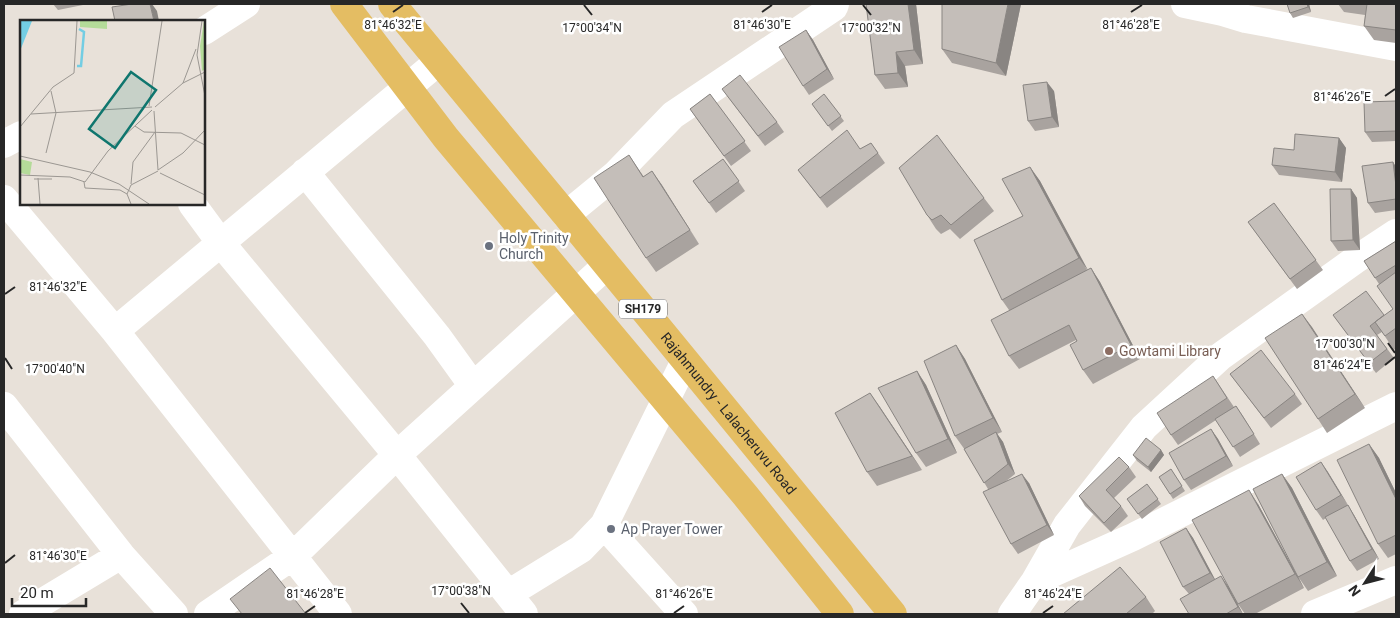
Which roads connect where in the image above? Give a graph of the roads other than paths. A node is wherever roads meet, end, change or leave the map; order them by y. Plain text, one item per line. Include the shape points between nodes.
1 (246, 4) edge
2 (344, 4) edge
3 (392, 4) edge
4 (835, 4) edge
5 (1186, 4) edge
6 (1224, 8) edge
7 (205, 31) edge
8 (1396, 47) edge
9 (438, 61) junction
10 (407, 87) junction
11 (20, 136) edge
12 (4, 144) edge
13 (305, 172) junction
14 (4, 199) edge
15 (193, 205) edge
16 (566, 215) junction
17 (1396, 233) edge
18 (220, 242) junction
19 (607, 265) junction
20 (576, 293) junction
21 (114, 331) junction
22 (685, 361) junction
23 (473, 386) junction
24 (666, 401) junction
25 (4, 406) edge
26 (1396, 406) edge
27 (397, 454) junction
28 (604, 526) junction
29 (121, 556) junction
30 (293, 556) junction
31 (1396, 580) edge
32 (1034, 581) junction
33 (516, 604) edge
34 (23, 614) edge
35 (174, 614) edge
36 (208, 614) edge
37 (338, 614) edge
38 (684, 614) edge
39 (840, 614) edge
40 (893, 614) edge
41 (1012, 614) edge
42 (1315, 614) edge

1 - 7 street
2 - 10 main road, SH179
3 - 9 main road, Rajahmundry - Lalacheruvu Road / SH179
4 - 16 street via 673,115 616,174
5 - 6 street
6 - 8 street via 1246,19
9 - 10 street
9 - 16 main road, Rajahmundry - Lalacheruvu Road / SH179
10 - 13 street
10 - 20 main road, SH179
11 - 12 street
13 - 18 street
13 - 23 street via 438,336
14 - 21 street
15 - 18 street
16 - 19 main road, Rajahmundry - Lalacheruvu Road / SH179
17 - 32 street via 1221,356 1144,426 1067,525
18 - 21 street
18 - 27 street
19 - 20 street
19 - 22 main road, Rajahmundry - Lalacheruvu Road / SH179
20 - 23 street
20 - 24 main road, SH179
21 - 30 street
22 - 24 street
22 - 40 main road, Rajahmundry - Lalacheruvu Road / SH179
23 - 27 street
24 - 28 street
24 - 39 main road, SH179
25 - 29 street
26 - 32 street via 1142,533
27 - 30 street
27 - 33 street
28 - 33 street
28 - 38 street
29 - 34 street
29 - 35 street
30 - 36 street
30 - 37 street
31 - 42 street
32 - 41 street

